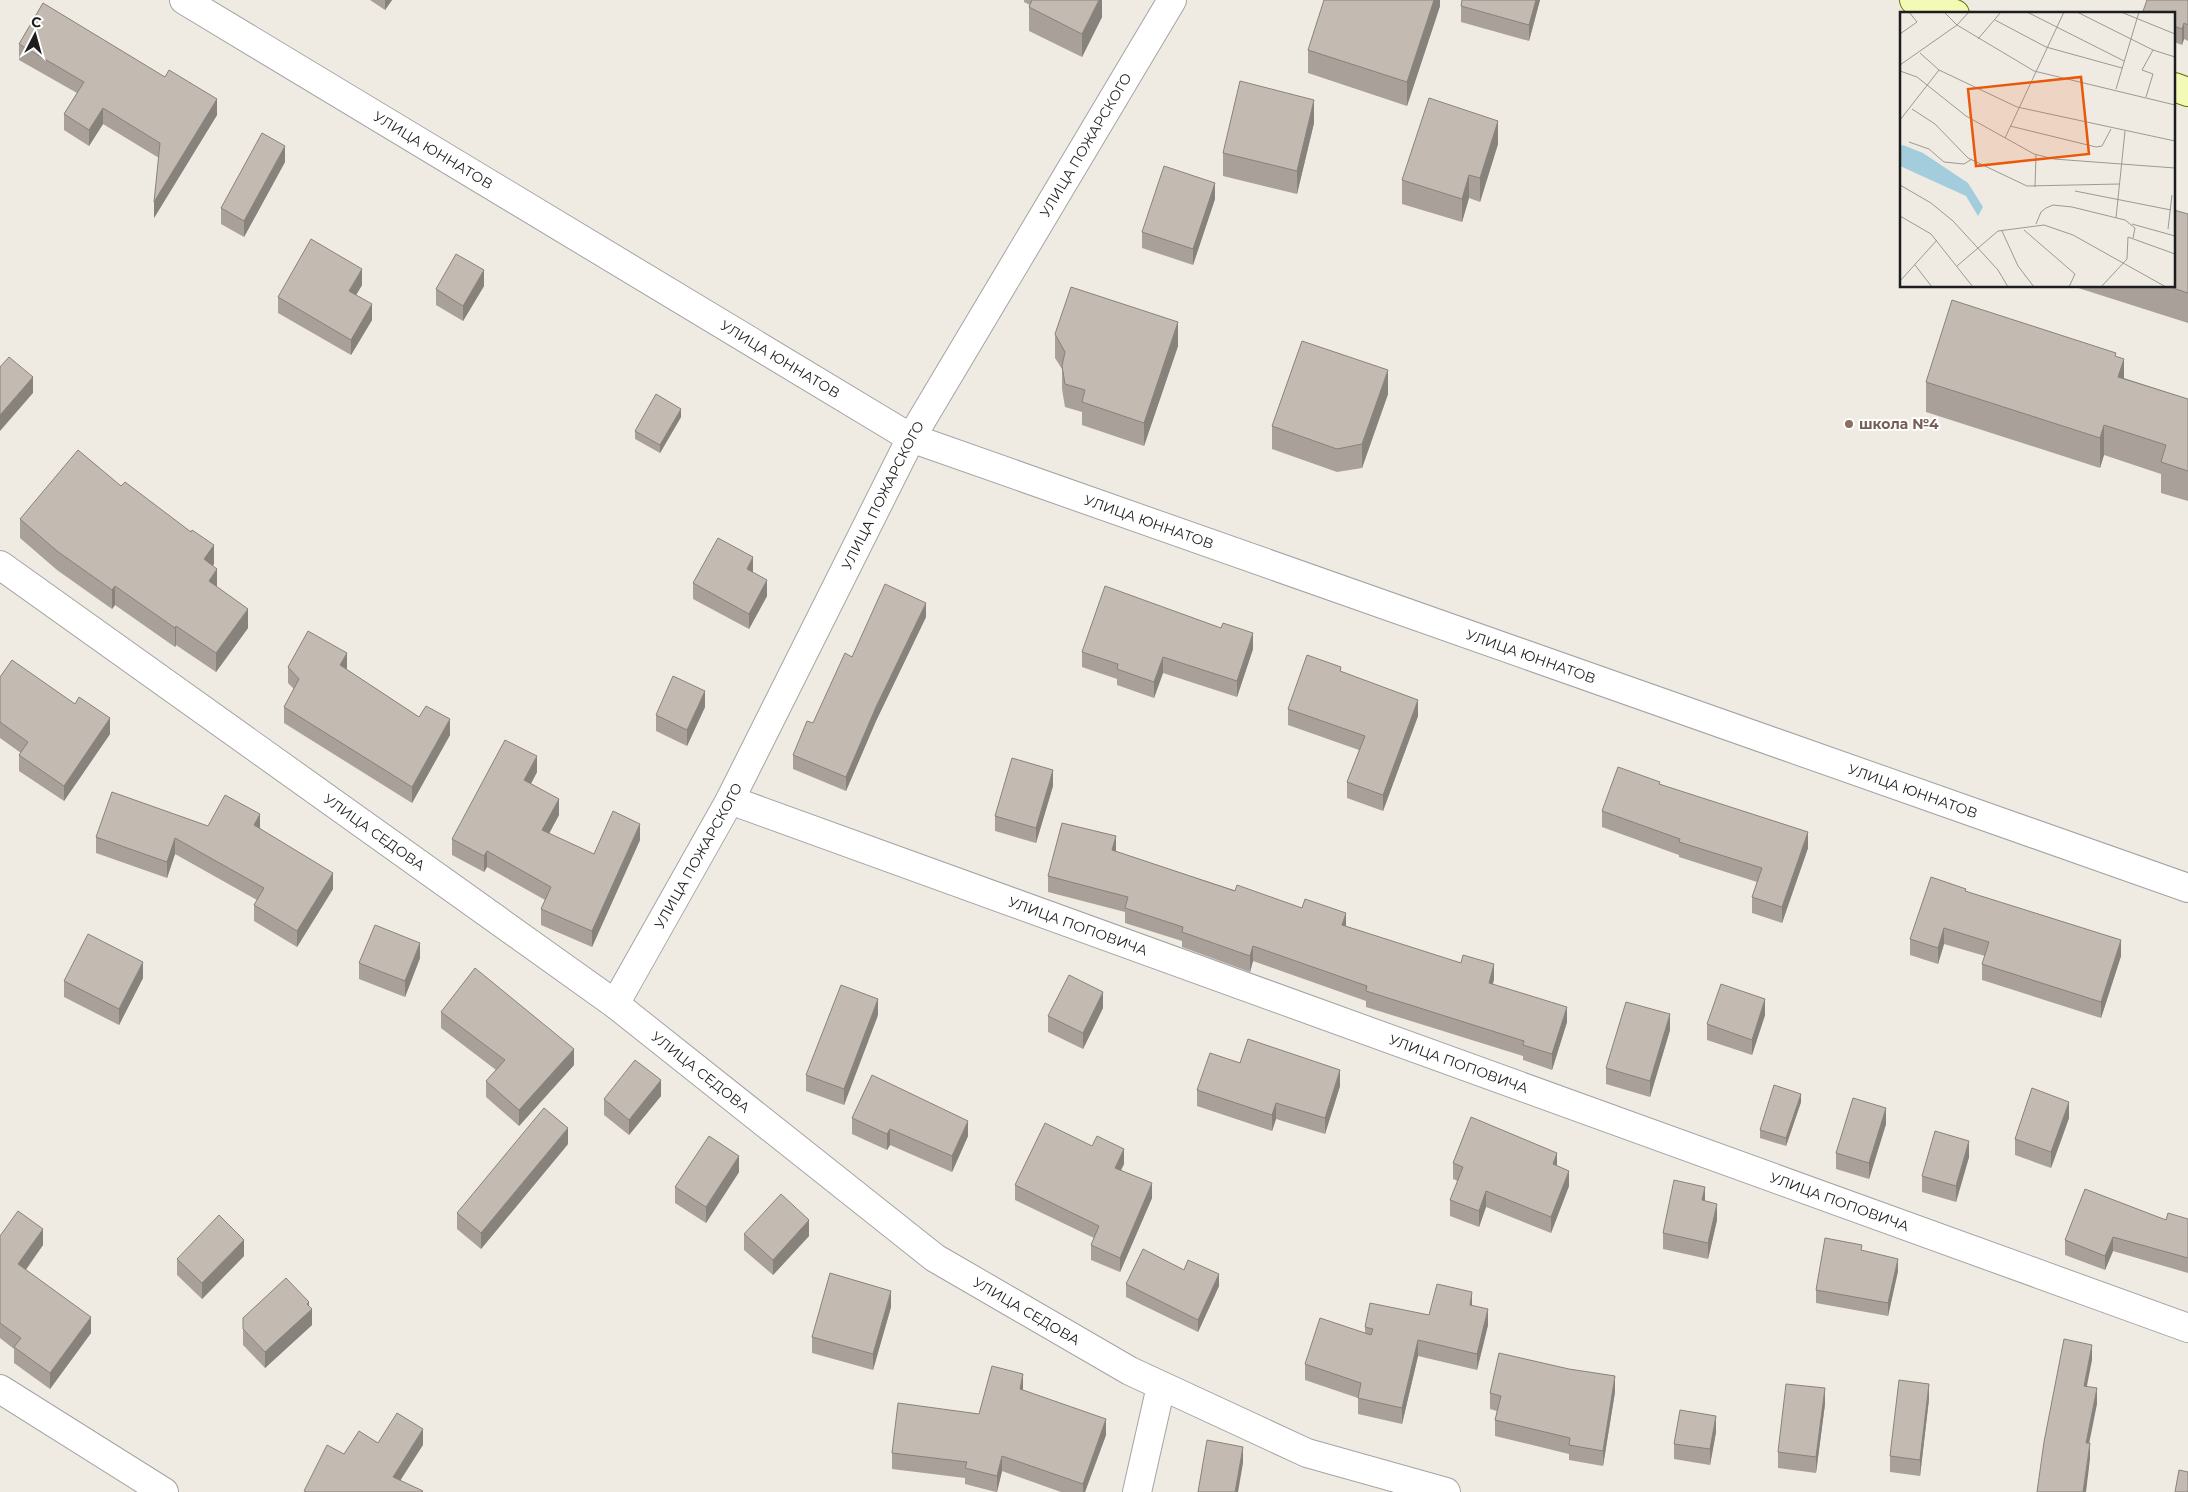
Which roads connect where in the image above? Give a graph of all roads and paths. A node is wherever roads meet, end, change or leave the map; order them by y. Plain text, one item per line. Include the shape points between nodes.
1 (184, 0) edge
2 (1172, 0) edge
3 (1914, 0) edge
4 (1949, 12) edge
5 (2176, 88) edge
6 (2188, 92) edge
7 (911, 438) junction
8 (0, 566) edge
9 (730, 800) junction
10 (2188, 888) edge
11 (615, 1004) junction
12 (2188, 1328) edge
13 (1161, 1386) junction
14 (0, 1389) edge
15 (164, 1492) edge
16 (1137, 1492) edge
17 (1446, 1492) edge

1 - 7 street, УЛИЦА ЮННАТОВ
2 - 7 street, УЛИЦА ПОЖАРСКОГО
3 - 4 main road
5 - 6 main road
7 - 9 street, УЛИЦА ПОЖАРСКОГО
7 - 10 street, УЛИЦА ЮННАТОВ
8 - 11 street, УЛИЦА СЕДОВА
9 - 11 street, УЛИЦА ПОЖАРСКОГО
9 - 12 street, УЛИЦА ПОПОВИЧА
11 - 13 street, УЛИЦА СЕДОВА via 936,1258
13 - 16 street
13 - 17 street, УЛИЦА СЕДОВА via 1307,1453
14 - 15 street

